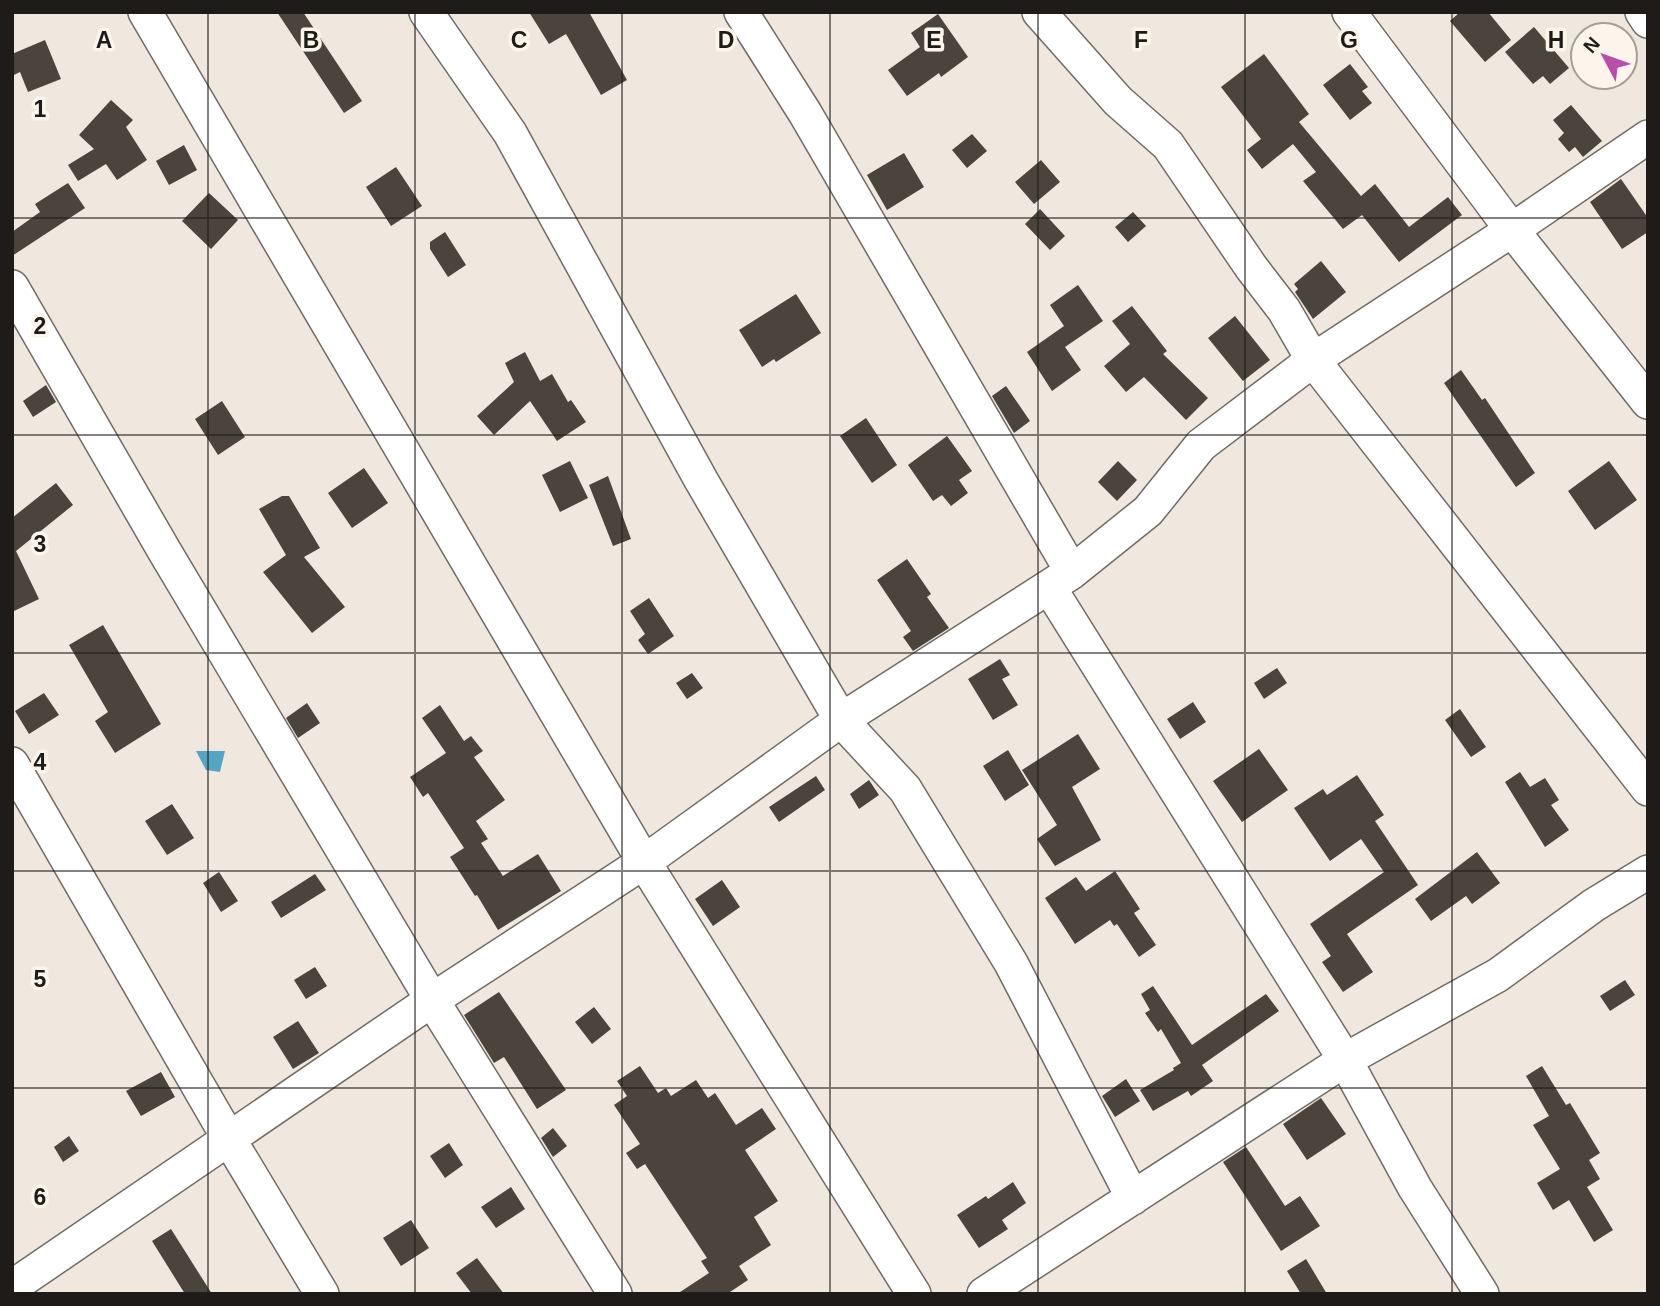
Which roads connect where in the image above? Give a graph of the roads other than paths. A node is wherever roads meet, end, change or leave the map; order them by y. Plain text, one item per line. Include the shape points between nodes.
1 (145, 12) edge
2 (425, 12) edge
3 (741, 12) edge
4 (1039, 12) edge
5 (1349, 12) edge
6 (1642, 12) edge
7 (1648, 21) edge
8 (1648, 137) edge
9 (1512, 230) junction
10 (12, 287) edge
11 (1312, 360) junction
12 (1648, 402) edge
13 (1061, 579) junction
14 (841, 720) junction
15 (12, 764) edge
16 (1648, 789) edge
17 (644, 862) junction
18 (1648, 872) edge
19 (432, 1000) junction
20 (1345, 1060) junction
21 (229, 1139) junction
22 (1133, 1198) junction
23 (18, 1282) edge
24 (322, 1294) edge
25 (615, 1294) edge
26 (914, 1294) edge
27 (984, 1294) edge
28 (1482, 1294) edge

1 - 17 street
2 - 14 street via 510,133 701,480
3 - 13 street via 805,113
4 - 11 street via 1118,101 1168,145 1284,310
5 - 9 street
6 - 7 street
8 - 9 street
9 - 11 street
9 - 12 street
10 - 19 street
11 - 13 street via 1201,445 1148,511
11 - 16 street
13 - 14 street
13 - 20 street
14 - 17 street
14 - 22 street via 905,789 1011,963
15 - 21 street
17 - 19 street
17 - 26 street
18 - 20 street via 1498,975
19 - 21 street
19 - 25 street
20 - 22 street
20 - 28 street via 1415,1188
21 - 23 street
21 - 24 street
22 - 27 street

